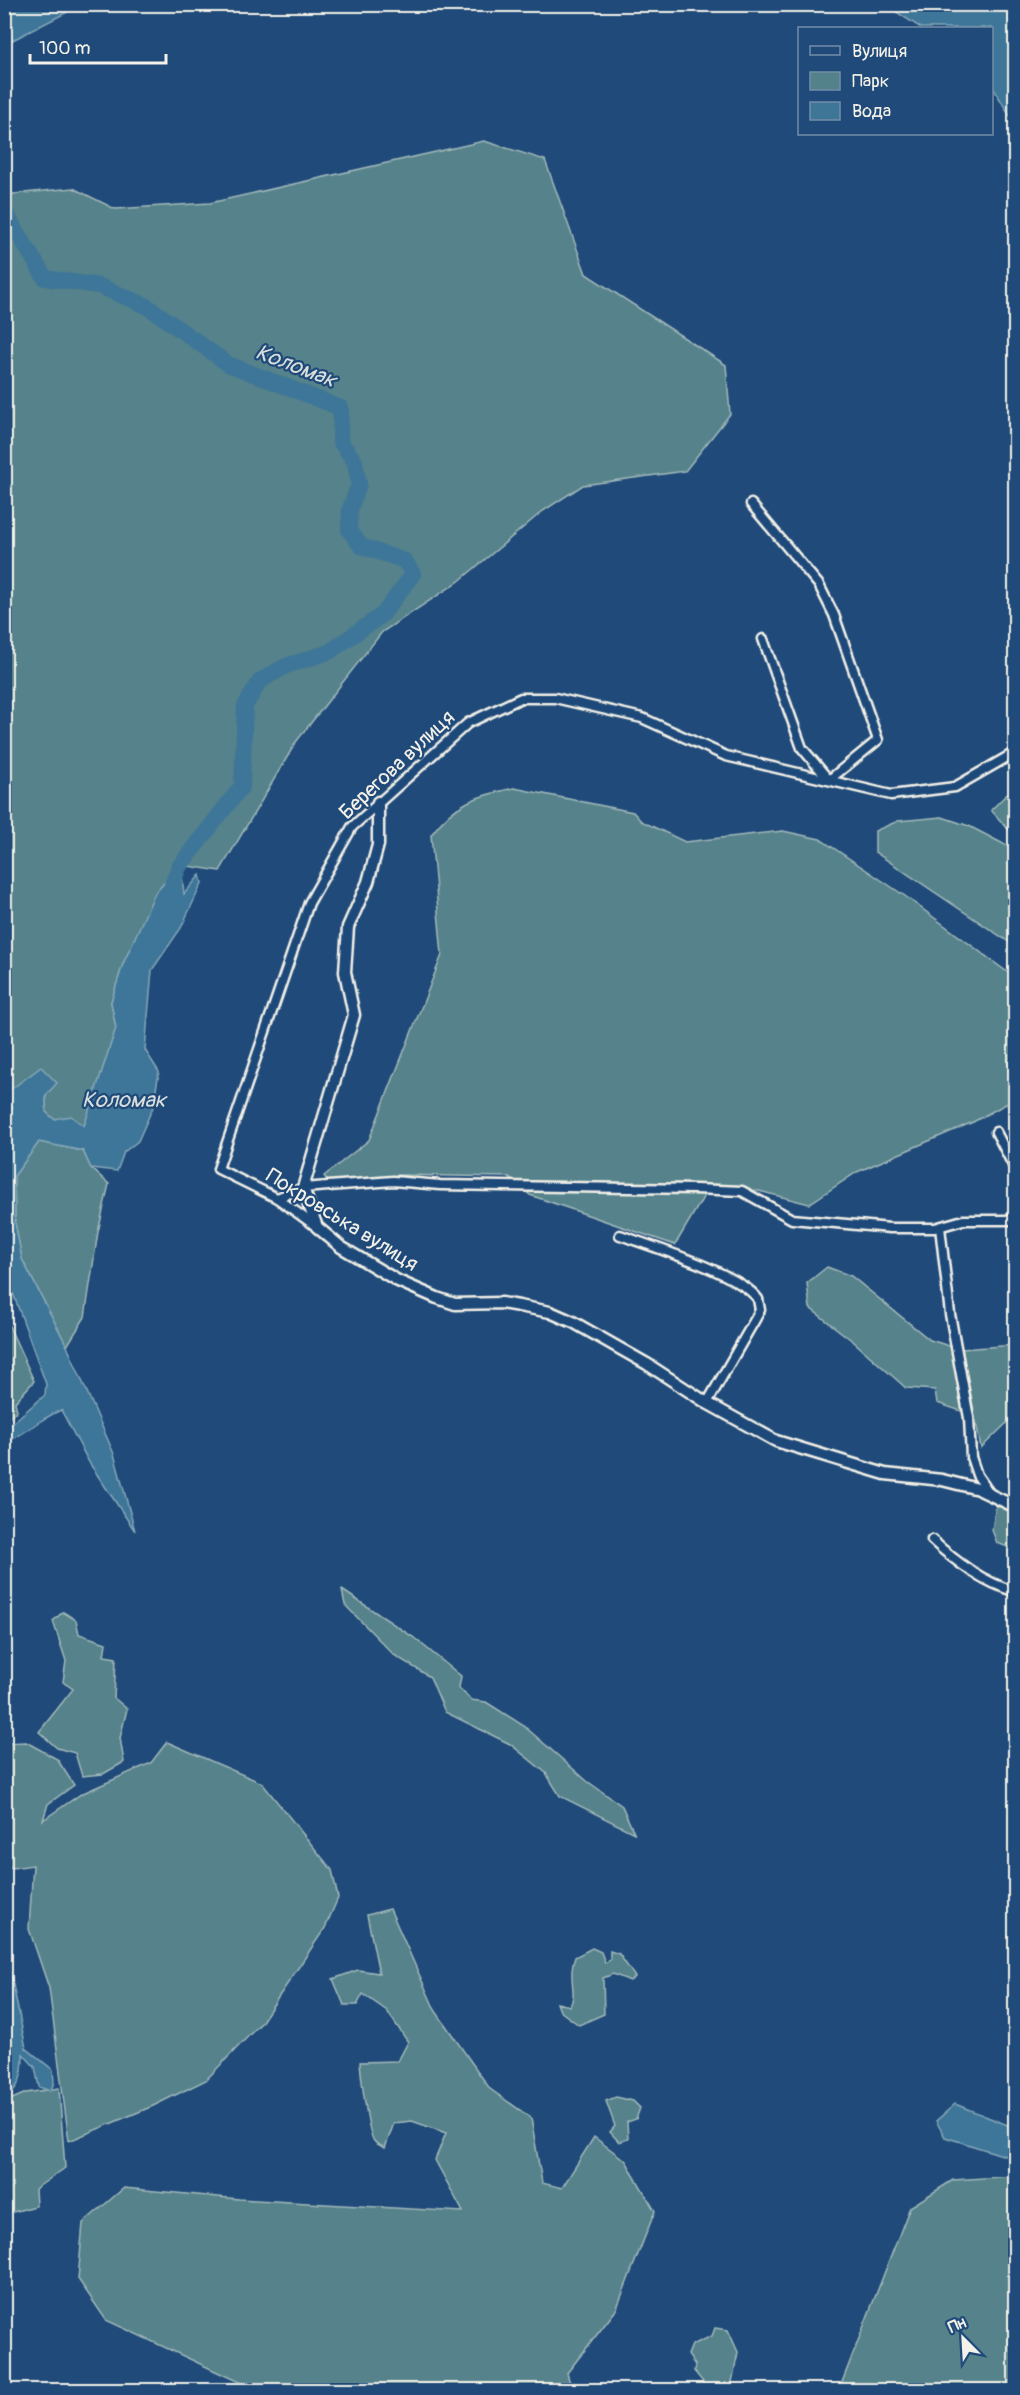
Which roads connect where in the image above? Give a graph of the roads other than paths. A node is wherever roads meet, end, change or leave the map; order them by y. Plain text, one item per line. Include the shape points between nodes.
1 (751, 504) dead end
2 (763, 639) dead end
3 (1016, 752) edge
4 (829, 780) junction
5 (378, 802) junction
6 (996, 1132) dead end
7 (218, 1169) joint
8 (1016, 1171) edge
9 (303, 1188) junction
10 (278, 1198) junction
11 (1016, 1220) edge
12 (317, 1227) junction
13 (940, 1227) junction
14 (620, 1235) dead end
15 (707, 1403) junction
16 (990, 1494) junction
17 (1016, 1507) edge
18 (932, 1540) dead end
19 (1016, 1592) edge

1 - 4 street via 819,585 834,615 878,740
2 - 4 street via 802,748
3 - 4 street, Берегова вулиця via 955,787 891,795
4 - 5 street, Берегова вулиця via 726,756 642,718 555,698 521,698 468,723
5 - 7 street, Берегова вулиця via 352,827 309,903
5 - 9 street via 378,846 368,882 348,927 345,972 354,1015
6 - 8 street
7 - 10 street, Покровська вулиця
9 - 10 street
9 - 12 street
9 - 13 street via 393,1181 730,1190 742,1191 792,1219 890,1228
10 - 12 street, Покровська вулиця
11 - 13 street via 963,1220
12 - 15 street, Покровська вулиця via 350,1253 437,1298 454,1304 519,1306 565,1318
13 - 16 street via 950,1314 969,1418 971,1457
14 - 15 street via 710,1269 759,1299 760,1310
15 - 16 street, Покровська вулиця via 776,1441 885,1474 942,1480
16 - 17 street, Покровська вулиця
18 - 19 street via 977,1576

